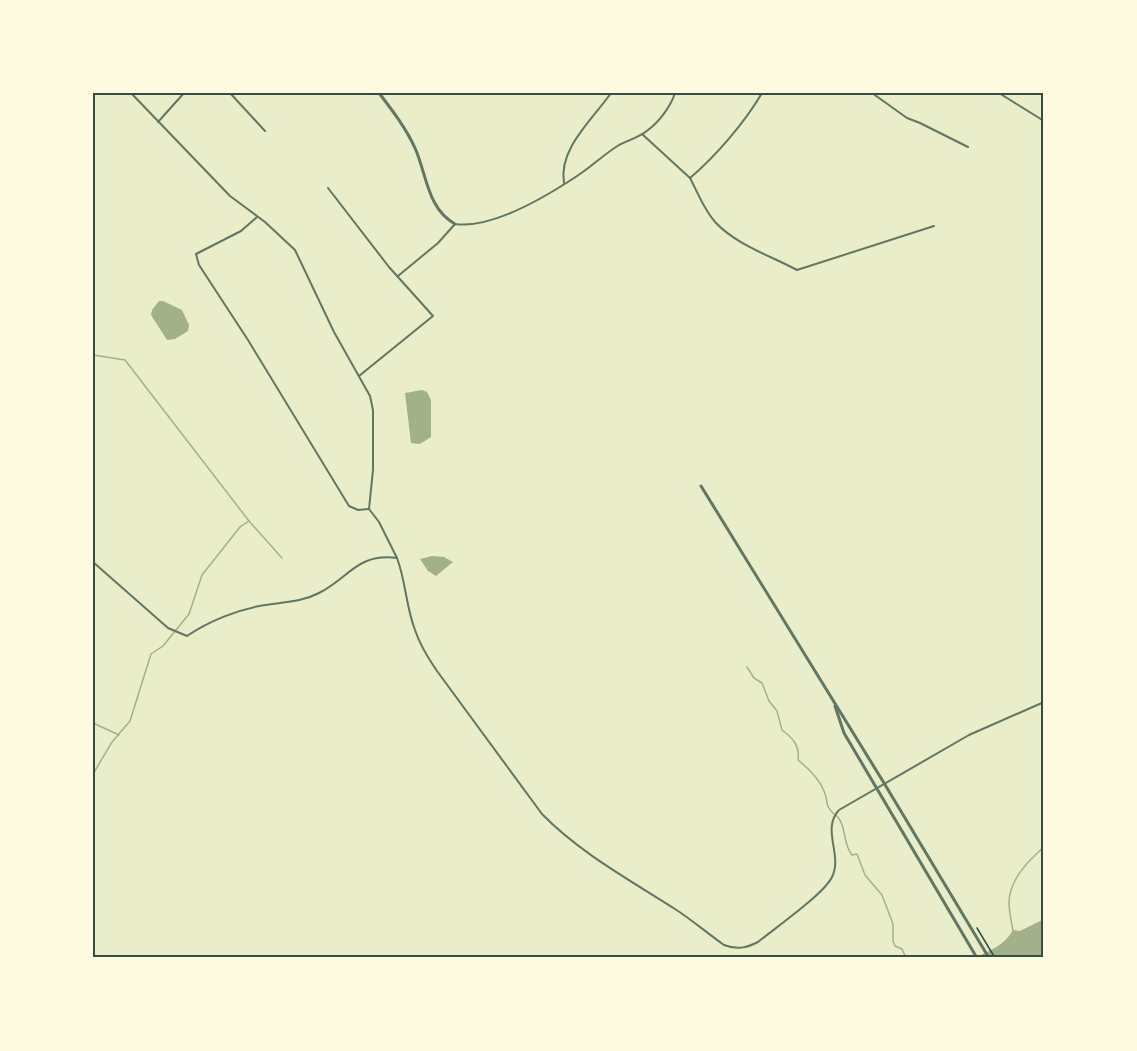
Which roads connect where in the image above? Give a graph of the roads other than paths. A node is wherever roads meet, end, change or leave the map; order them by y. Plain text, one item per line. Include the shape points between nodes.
1 (131, 93) edge
2 (184, 93) edge
3 (230, 93) edge
4 (379, 93) edge
5 (611, 93) edge
6 (675, 93) edge
7 (762, 93) edge
8 (872, 93) edge
9 (999, 93) edge
10 (1044, 121) edge
11 (158, 122) junction
12 (265, 131) dead end
13 (642, 134) junction
14 (968, 147) dead end
15 (690, 178) junction
16 (565, 184) junction
17 (328, 189) dead end
18 (258, 217) junction
19 (455, 224) junction
20 (934, 226) dead end
21 (398, 276) junction
22 (359, 376) junction
23 (701, 486) dead end
24 (369, 509) junction
25 (397, 558) junction
26 (93, 562) edge
27 (834, 701) junction
28 (1044, 702) edge
29 (884, 783) junction
30 (875, 788) junction
31 (977, 958) edge
32 (989, 958) edge

1 - 11 street
2 - 11 street
3 - 12 street
4 - 19 street via 412,141 439,212
5 - 16 street via 575,140 564,165
6 - 13 street via 650,129
7 - 15 street
8 - 14 street via 907,118
9 - 10 street
11 - 18 street via 230,196
13 - 15 street
13 - 16 street
15 - 20 street via 712,217 725,231 797,270
16 - 19 street via 487,221
17 - 21 street
18 - 22 street via 295,250
18 - 24 street via 241,231 196,254 199,265 349,506
19 - 21 street
21 - 22 street via 433,316
22 - 24 street via 373,410
23 - 27 street
24 - 25 street
25 - 26 street via 359,563 330,587 304,599 252,608 188,636 168,628
25 - 30 street via 422,648 542,814 632,883 724,945 740,948 758,942 827,885 835,869 831,820 839,810
27 - 29 street
27 - 30 street via 844,733
28 - 29 street via 969,735
29 - 30 street
29 - 32 street
30 - 31 street

